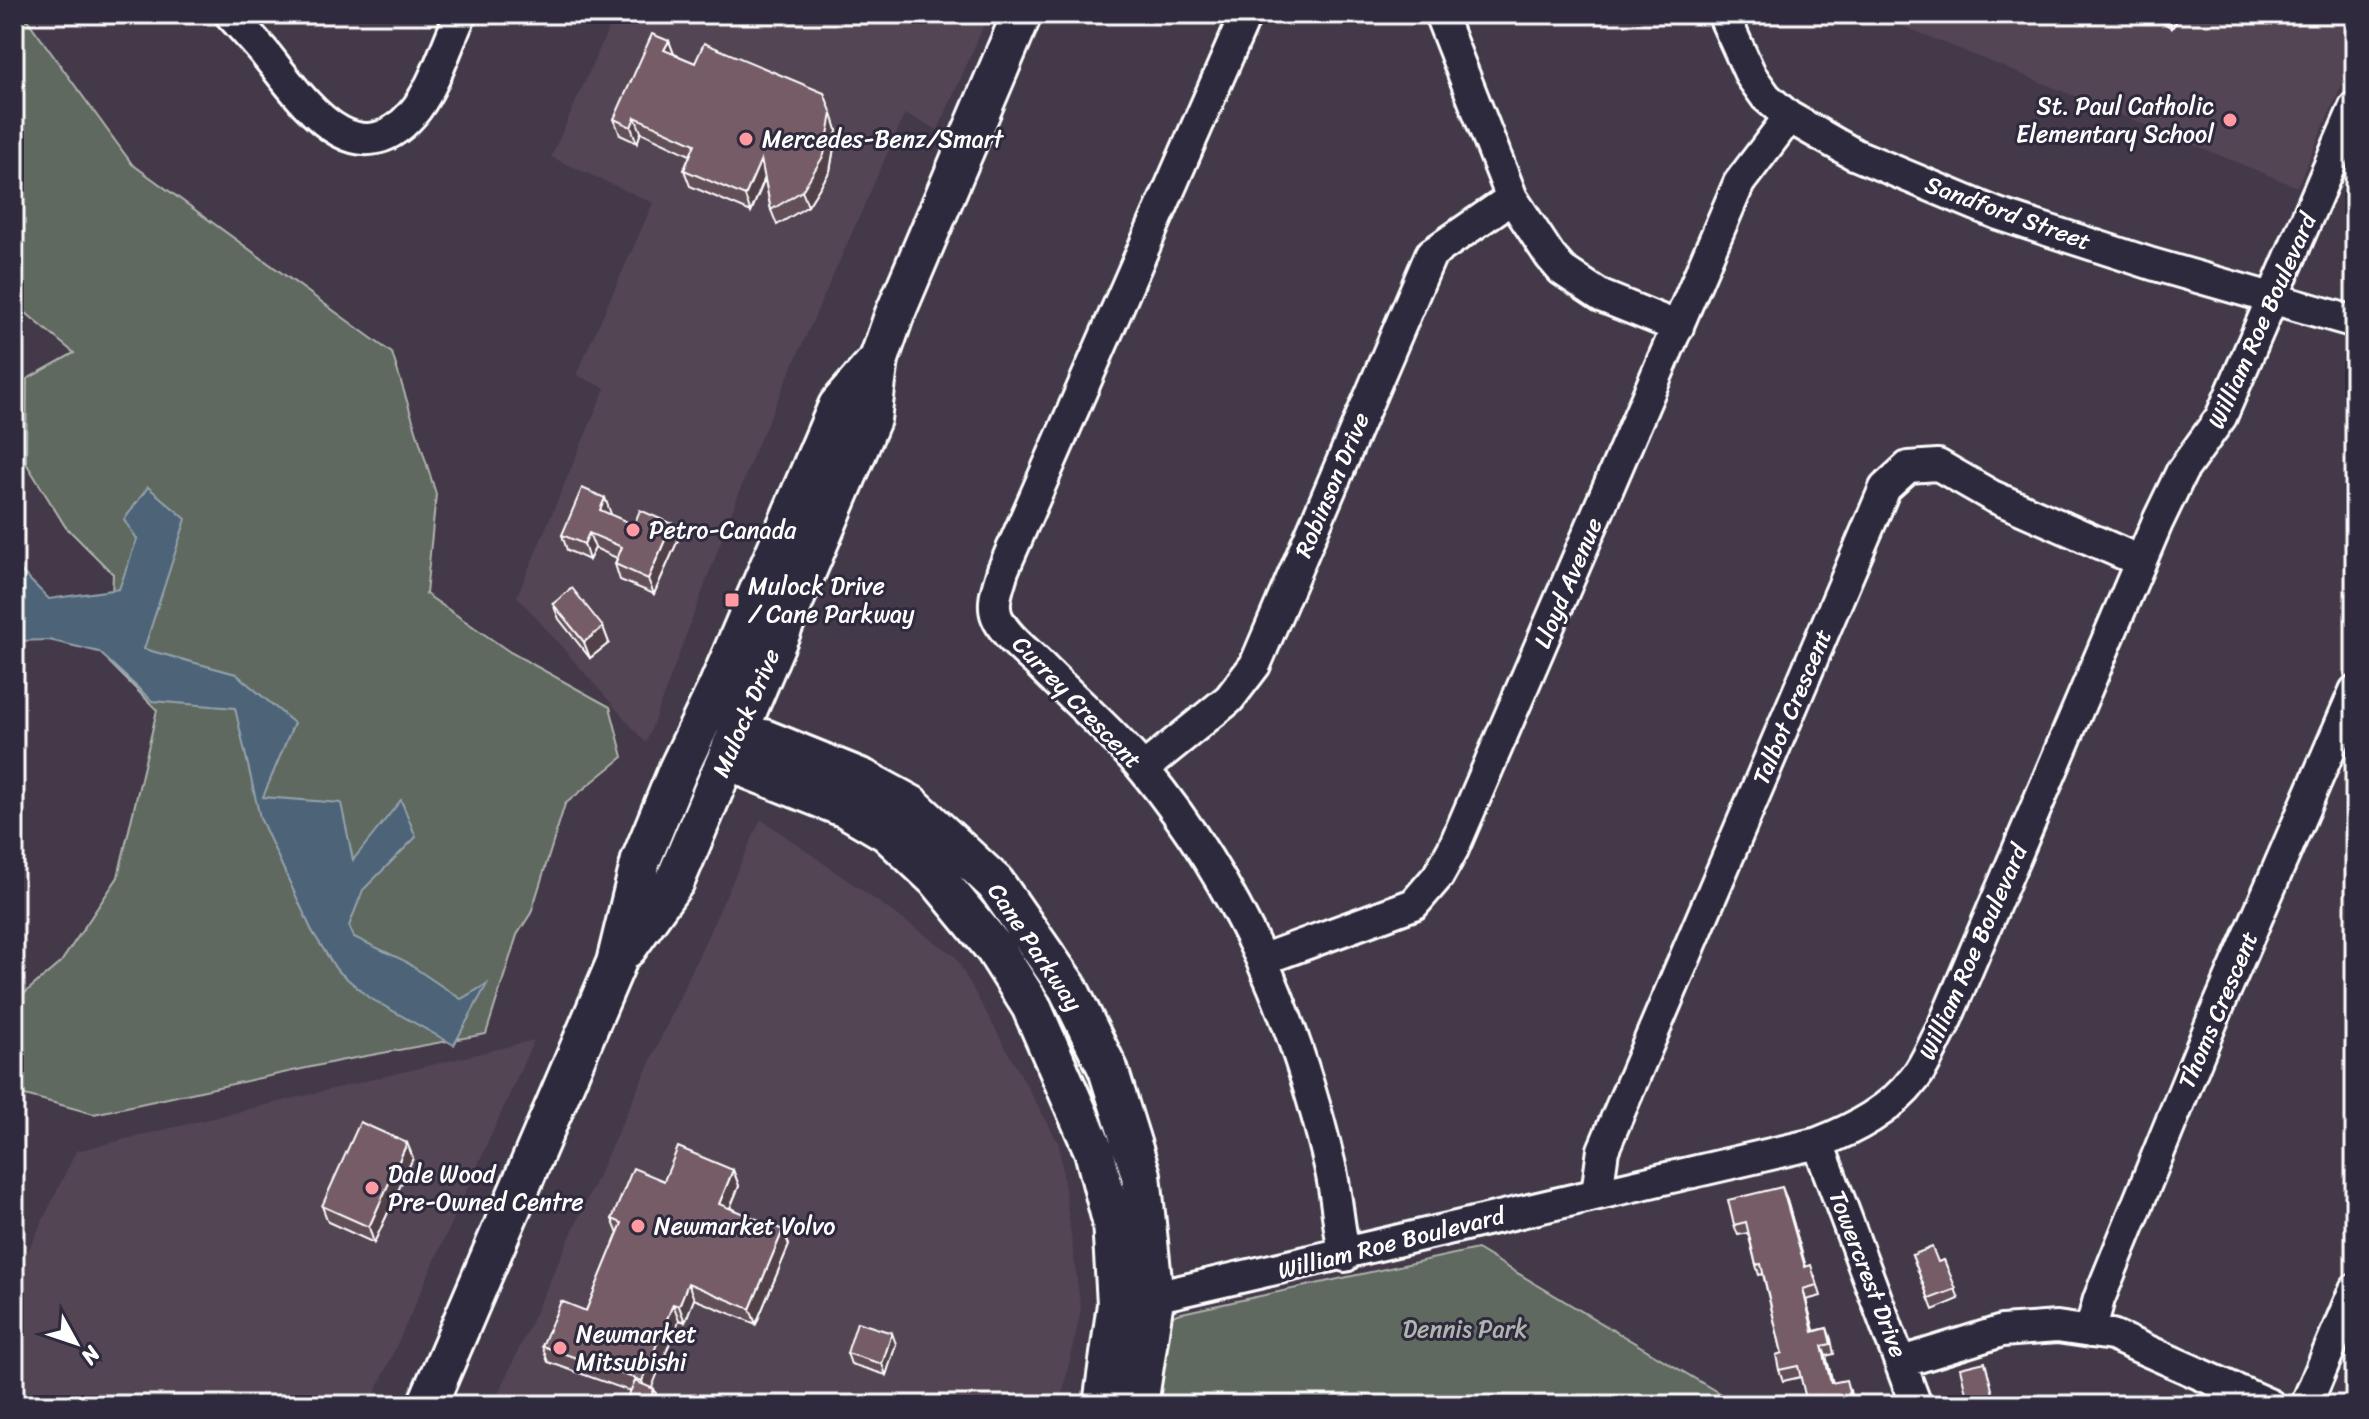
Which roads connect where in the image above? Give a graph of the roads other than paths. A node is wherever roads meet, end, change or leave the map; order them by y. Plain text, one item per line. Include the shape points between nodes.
1 (230, 14) edge
2 (461, 14) edge
3 (1022, 14) edge
4 (1246, 14) edge
5 (1440, 14) edge
6 (1723, 14) edge
7 (2355, 107) edge
8 (1789, 117) junction
9 (1512, 198) junction
10 (2273, 297) junction
11 (2355, 322) edge
12 (1678, 327) junction
13 (879, 359) junction
14 (2140, 561) junction
15 (2355, 691) edge
16 (697, 731) junction
17 (732, 746) junction
18 (1143, 769) junction
19 (1264, 959) junction
20 (616, 963) junction
21 (1108, 1069) junction
22 (1066, 1089) junction
23 (1818, 1143) junction
24 (1597, 1193) junction
25 (1345, 1256) junction
26 (2355, 1289) edge
27 (1154, 1299) junction
28 (1117, 1304) junction
29 (2090, 1332) junction
30 (1902, 1362) junction
31 (427, 1405) edge
32 (1103, 1405) edge
33 (1138, 1405) edge
34 (1916, 1405) edge
35 (2270, 1405) edge
36 (2306, 1405) edge

1 - 2 street via 325,125 348,136 371,137 390,133 419,106
3 - 13 main road, Mulock Drive
4 - 18 street, Currey Crescent via 1003,570 994,603 997,618 1018,644
5 - 9 street
6 - 8 street, Sandford Street via 1751,76
7 - 10 street, William Roe Boulevard
8 - 10 street, Sandford Street via 1854,154 1998,214
8 - 12 street, Lloyd Avenue via 1739,183
9 - 12 street via 1562,270 1601,296
9 - 18 street, Robinson Drive via 1431,254 1255,665 1229,699
10 - 11 street, Sandford Street
10 - 14 street, William Roe Boulevard via 2221,417 2182,471
12 - 19 street, Lloyd Avenue via 1438,876 1414,904
13 - 16 main road, Mulock Drive via 838,406
13 - 17 main road, Mulock Drive via 871,419
14 - 23 street, William Roe Boulevard via 1942,1029 1917,1076 1887,1106
14 - 24 street, Talbot Crescent via 1992,496 1938,465 1908,467 1885,488 1603,1150
15 - 29 street, Thoms Crescent via 2213,1019
16 - 17 street, Cane Parkway
16 - 20 main road, Mulock Drive via 641,860
17 - 20 main road, Mulock Drive via 675,881
17 - 21 main road, Cane Parkway via 764,739 863,779 911,805 995,883 1068,988
17 - 22 main road, Cane Parkway via 750,770 846,808 887,832 940,882 1024,994
18 - 19 street, Currey Crescent via 1215,868
19 - 25 street, Currey Crescent via 1318,1120
20 - 31 main road, Mulock Drive
21 - 22 street
21 - 27 main road, Cane Parkway via 1141,1175
22 - 28 main road, Cane Parkway via 1094,1151 1112,1221
23 - 24 street, William Roe Boulevard
23 - 30 street, Towercrest Drive via 1879,1314
24 - 25 street, William Roe Boulevard
25 - 27 street, William Roe Boulevard
26 - 36 street
27 - 28 street, William Roe Boulevard
27 - 33 main road, Cane Parkway
28 - 32 main road, Cane Parkway
29 - 30 street via 2025,1327
29 - 35 street via 2112,1335
30 - 34 street, Towercrest Drive

